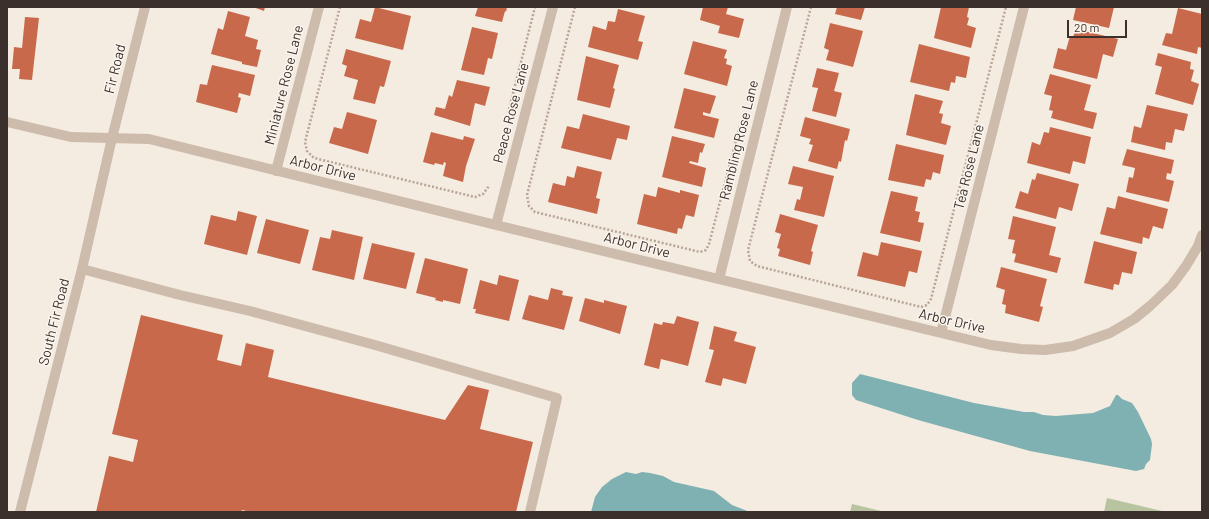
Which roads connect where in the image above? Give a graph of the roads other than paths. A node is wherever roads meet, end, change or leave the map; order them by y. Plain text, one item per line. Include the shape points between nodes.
1 (145, 7) edge
2 (319, 7) edge
3 (553, 7) edge
4 (787, 7) edge
5 (1024, 7) edge
6 (7, 122) edge
7 (112, 138) junction
8 (276, 171) junction
9 (496, 225) junction
10 (1202, 236) edge
11 (82, 269) junction
12 (719, 279) junction
13 (941, 333) junction
14 (20, 512) edge
15 (530, 512) edge

1 - 7 street, Fir Road
2 - 8 street, Miniature Rose Lane
3 - 9 street, Peace Rose Lane
4 - 12 street, Rambling Rose Lane
5 - 13 street, Tea Rose Lane
6 - 7 street, Arbor Drive via 71,137
7 - 8 street, Arbor Drive via 149,139
7 - 11 street, South Fir Road
8 - 9 street, Arbor Drive
9 - 12 street, Arbor Drive
10 - 13 street, Arbor Drive via 1186,266 1172,285 1134,319 1110,333 1073,346 1045,350 991,345
11 - 14 street, South Fir Road
11 - 15 street via 376,345 557,398
12 - 13 street, Arbor Drive

